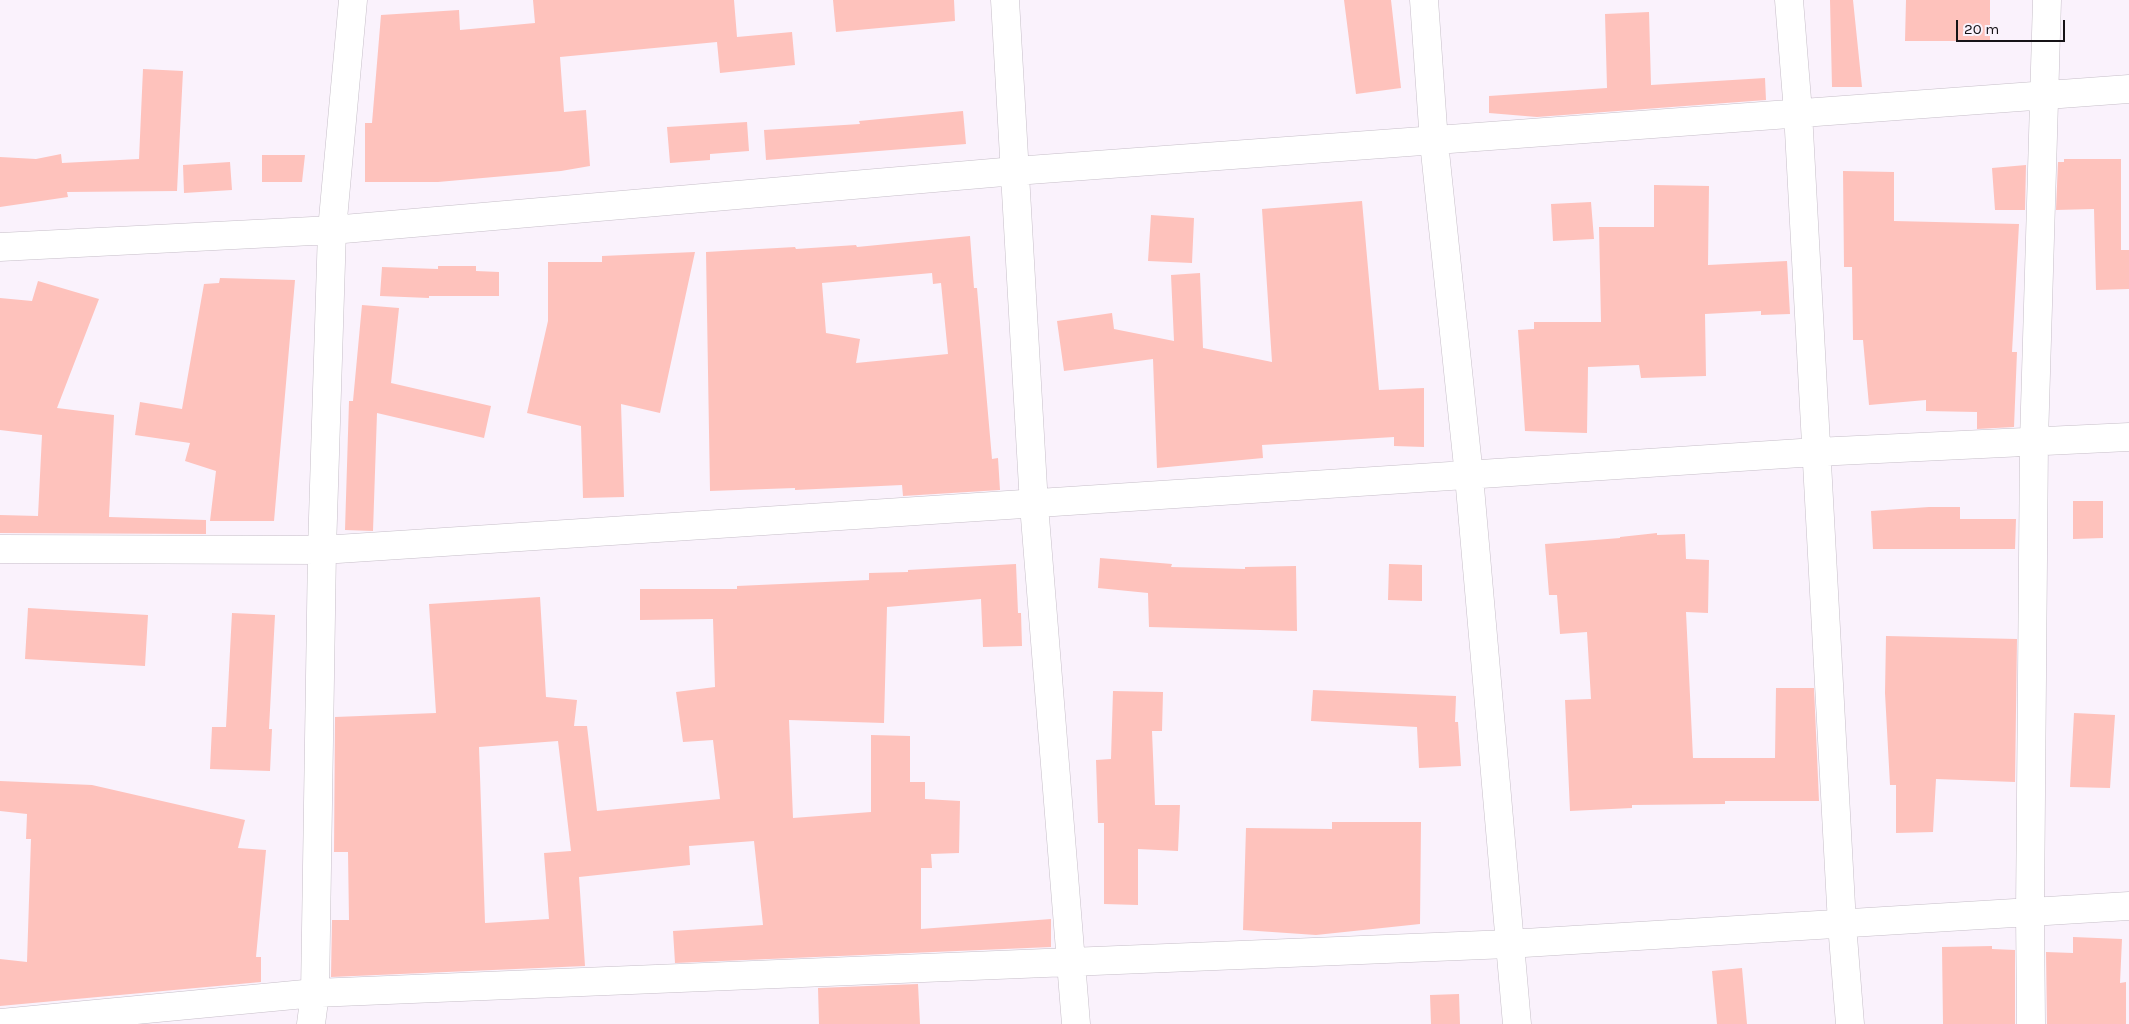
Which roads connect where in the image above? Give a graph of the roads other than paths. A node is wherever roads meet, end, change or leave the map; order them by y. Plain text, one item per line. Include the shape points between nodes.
1 (353, 0) edge
2 (1005, 0) edge
3 (1424, 0) edge
4 (1789, 0) edge
5 (2047, 0) edge
6 (2129, 89) edge
7 (2045, 96) junction
8 (1798, 112) junction
9 (1434, 142) junction
10 (1014, 171) junction
11 (332, 230) junction
12 (0, 247) edge
13 (2129, 437) edge
14 (2034, 441) junction
15 (1816, 452) junction
16 (1469, 476) junction
17 (1034, 505) junction
18 (0, 550) edge
19 (322, 550) junction
20 (2129, 906) edge
21 (2030, 912) junction
22 (1842, 924) junction
23 (1508, 944) junction
24 (1070, 962) junction
25 (315, 993) junction
26 (0, 1023) edge
27 (311, 1024) edge
28 (1076, 1024) edge
29 (1517, 1024) edge
30 (1850, 1024) edge
31 (2031, 1024) edge

1 - 11 street
2 - 10 street
3 - 9 street
4 - 8 street
5 - 7 street
6 - 7 street
7 - 8 street
7 - 14 street
8 - 9 street
8 - 15 street
9 - 10 street
9 - 16 street
10 - 11 street
10 - 17 street
11 - 12 street
11 - 19 street
13 - 14 street
14 - 15 street
14 - 21 street
15 - 16 street
15 - 22 street
16 - 17 street
16 - 23 street
17 - 19 street
17 - 24 street
18 - 19 street
19 - 25 street
20 - 21 street
21 - 22 street
21 - 31 street
22 - 23 street
22 - 30 street
23 - 24 street
23 - 29 street
24 - 25 street
24 - 28 street
25 - 26 street
25 - 27 street

